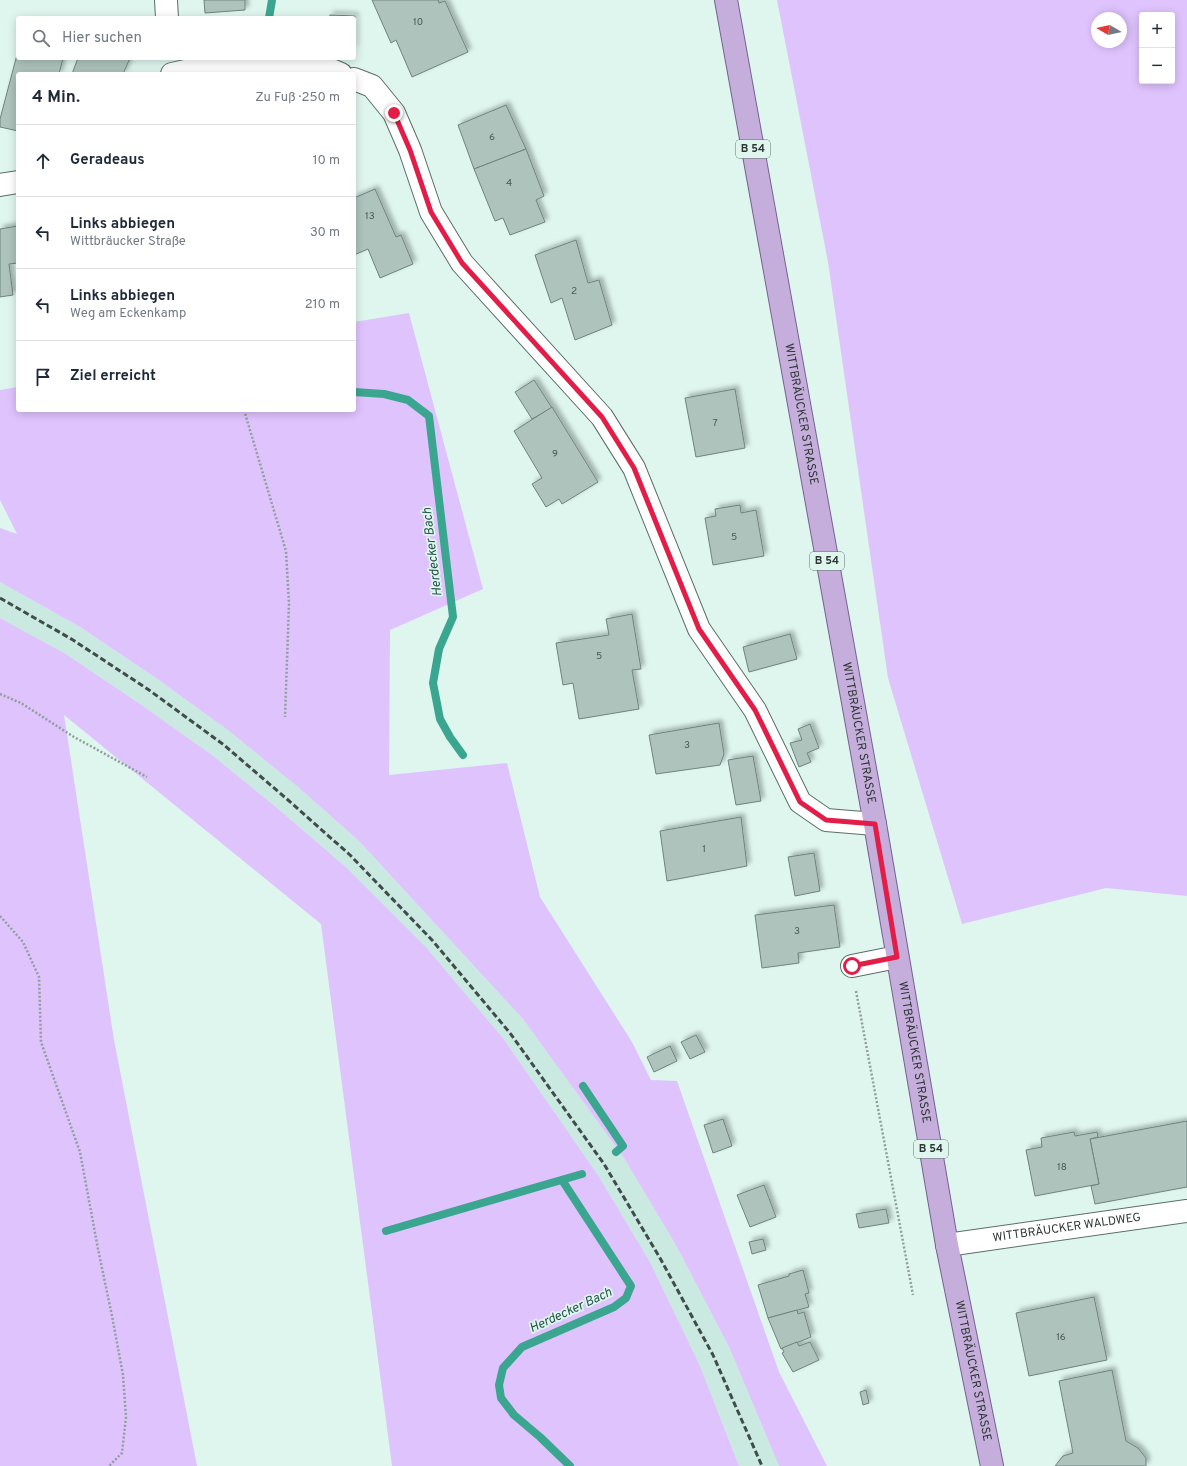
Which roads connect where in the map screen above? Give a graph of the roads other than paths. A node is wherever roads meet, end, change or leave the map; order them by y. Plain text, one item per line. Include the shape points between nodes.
1 (166, 0) edge
2 (726, 0) edge
3 (167, 16) edge
4 (169, 60) edge
5 (169, 72) edge
6 (179, 72) edge
7 (334, 72) edge
8 (356, 80) edge
9 (16, 182) edge
10 (0, 185) edge
11 (875, 824) junction
12 (897, 957) junction
13 (852, 966) road end
14 (1187, 1211) edge
15 (947, 1245) junction
16 (992, 1466) edge

1 - 3 street
2 - 11 main road, WITTBRÄUCKER STRASSE / B 54
4 - 5 street
6 - 7 street via 237,65
8 - 11 street via 372,86 394,113 410,150 431,212 462,263 602,417 634,468 699,629 755,710 800,802 826,820
9 - 10 street
11 - 12 main road, WITTBRÄUCKER STRASSE / B 54
12 - 13 street
12 - 15 main road, WITTBRÄUCKER STRASSE / B 54
14 - 15 street, WITTBRÄUCKER WALDWEG
15 - 16 main road, WITTBRÄUCKER STRASSE / B 54

